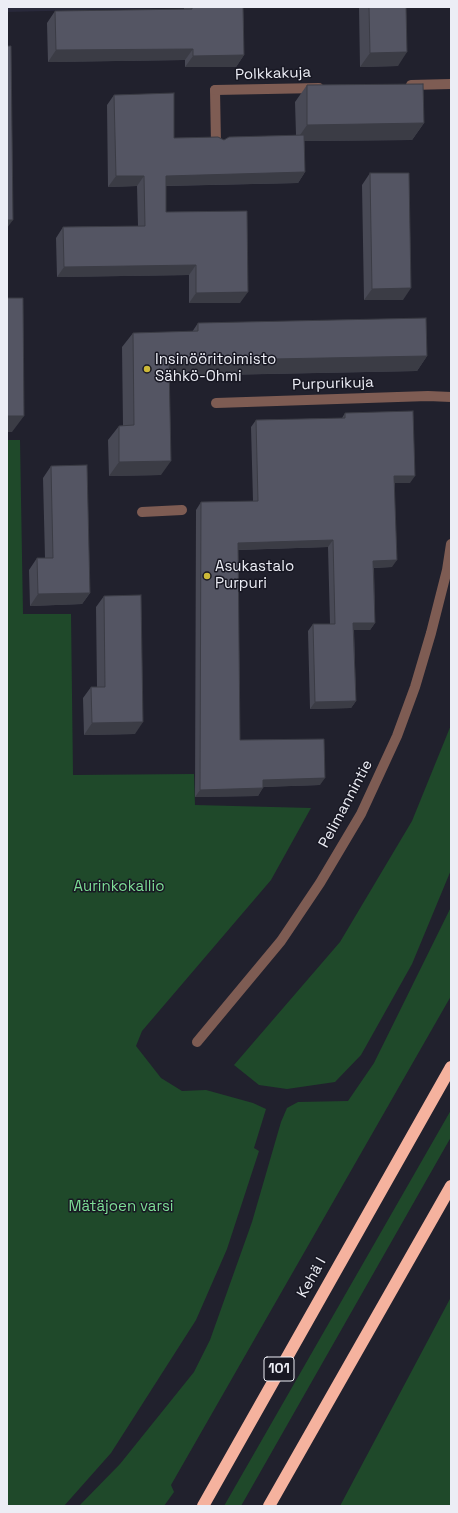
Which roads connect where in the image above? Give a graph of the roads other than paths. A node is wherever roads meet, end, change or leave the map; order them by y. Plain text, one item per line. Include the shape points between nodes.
1 (451, 84) edge
2 (399, 85) edge
3 (327, 87) edge
4 (216, 144) edge
5 (451, 397) edge
6 (216, 403) dead end
7 (182, 510) dead end
8 (142, 512) dead end
9 (451, 544) edge
10 (197, 1042) dead end
11 (451, 1067) edge
12 (451, 1186) edge
13 (203, 1506) edge
14 (269, 1506) edge

1 - 2 street
3 - 4 street, Polkkakuja via 215,90
5 - 6 street, Purpurikuja
7 - 8 street
9 - 10 street, Pelimannintie via 447,570 415,687 397,736 361,814 320,884 281,941
11 - 13 highway, Kehä I / 101
12 - 14 highway

